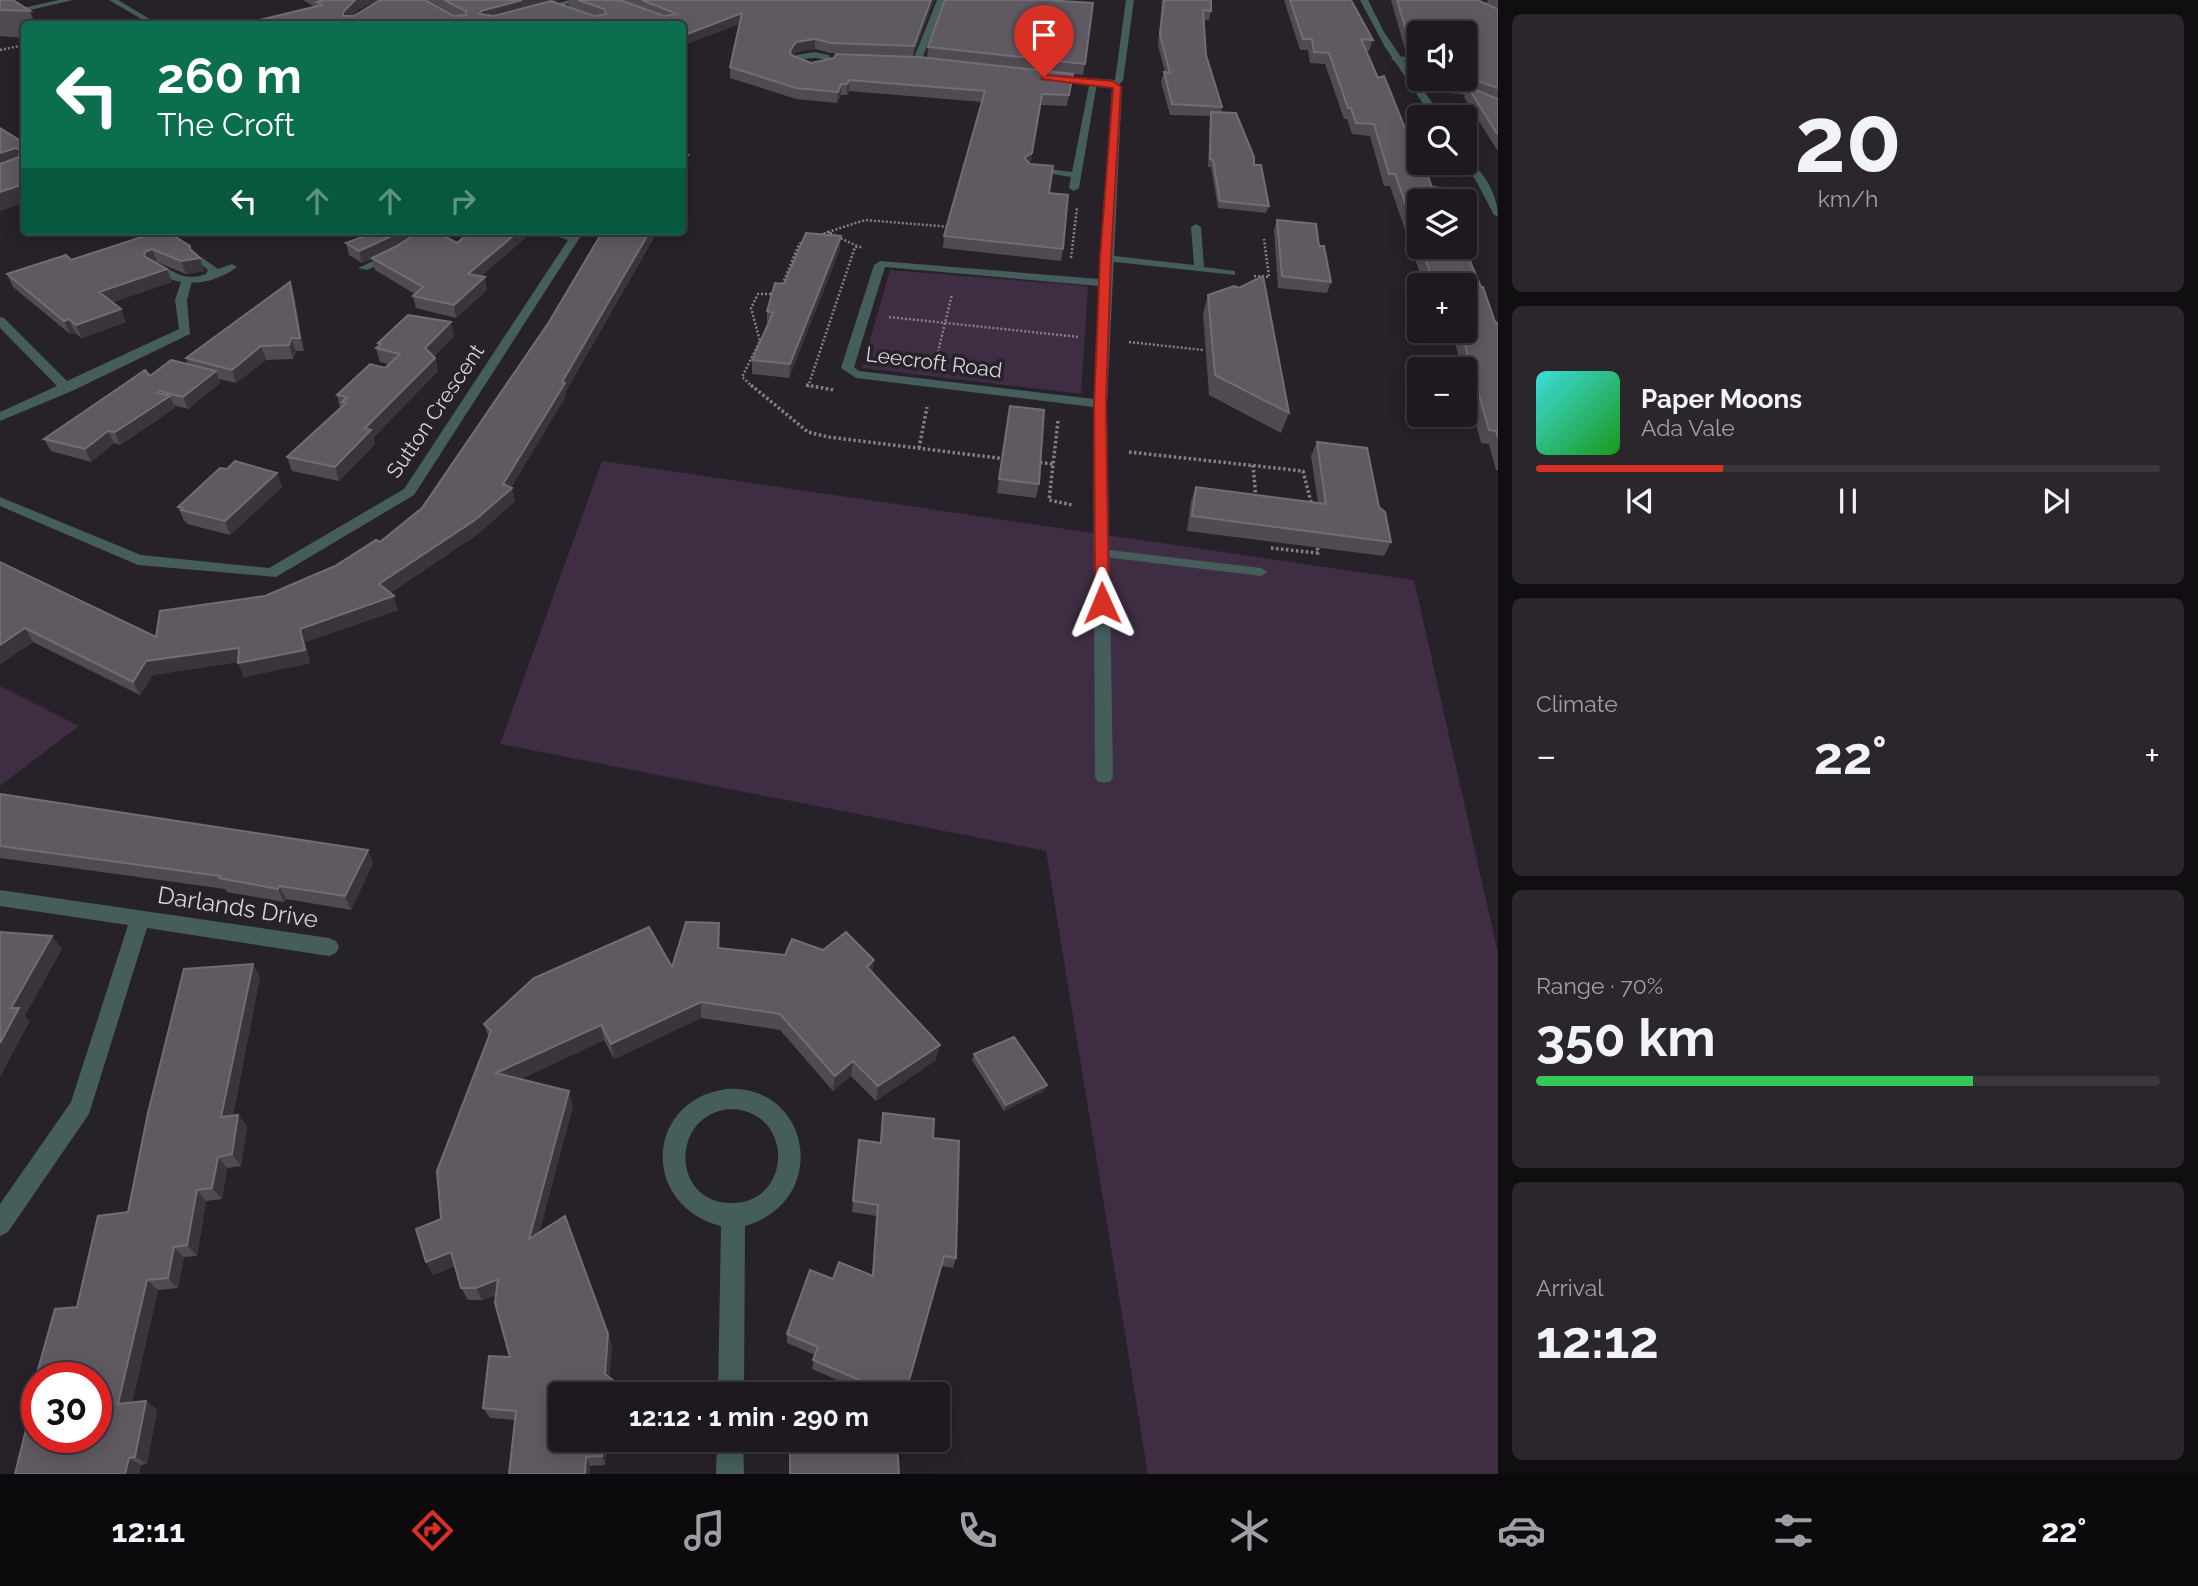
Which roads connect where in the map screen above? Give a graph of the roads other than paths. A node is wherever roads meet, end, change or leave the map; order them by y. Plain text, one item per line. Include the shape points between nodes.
1 (69, 0) edge
2 (113, 0) edge
3 (579, 0) edge
4 (941, 0) edge
5 (1130, 0) edge
6 (1364, 0) edge
7 (554, 6) junction
8 (567, 11) edge
9 (527, 13) edge
10 (0, 15) edge
11 (149, 21) edge
12 (1394, 58) junction
13 (830, 59) edge
14 (1407, 59) edge
15 (842, 60) edge
16 (905, 62) edge
17 (918, 62) junction
18 (949, 67) edge
19 (1407, 74) edge
20 (1040, 77) edge
21 (1093, 83) junction
22 (1113, 84) junction
23 (1463, 91) edge
24 (1498, 105) edge
25 (1030, 170) edge
26 (1076, 175) junction
27 (1476, 175) edge
28 (1074, 188) dead end
29 (1498, 213) edge
30 (1196, 227) dead end
31 (577, 235) edge
32 (400, 252) edge
33 (1105, 258) junction
34 (201, 260) edge
35 (232, 267) dead end
36 (156, 268) edge
37 (363, 268) edge
38 (1199, 269) junction
39 (1231, 273) dead end
40 (210, 276) junction
41 (186, 281) junction
42 (1105, 283) junction
43 (0, 321) edge
44 (68, 387) junction
45 (1100, 404) junction
46 (2, 415) edge
47 (0, 501) edge
48 (1101, 553) junction
49 (1261, 572) dead end
50 (1104, 777) dead end
51 (0, 898) edge
52 (140, 918) junction
53 (329, 947) dead end
54 (733, 1216) junction
55 (0, 1224) edge
56 (731, 1382) edge
57 (730, 1452) edge
58 (730, 1474) edge

1 - 10 lane
2 - 11 lane
3 - 7 street
4 - 17 street
5 - 22 street via 1119,81
6 - 12 street
7 - 8 lane
7 - 9 street
12 - 14 lane
12 - 19 street
13 - 15 street
16 - 17 street
17 - 18 street
20 - 21 street
21 - 22 street
21 - 26 lane
22 - 33 street via 1117,87
23 - 24 street
25 - 26 lane
26 - 28 lane
27 - 29 street
30 - 38 lane
31 - 47 street, Sutton Crescent via 409,492 271,573 138,560
32 - 37 lane
33 - 38 lane
33 - 42 street
34 - 40 lane via 213,269
35 - 40 lane
36 - 41 lane
38 - 39 lane
40 - 41 lane
41 - 44 street via 180,291 186,331
42 - 45 street
42 - 45 street, Leecroft Road via 884,263 847,368 850,373
43 - 44 street
44 - 46 street
45 - 48 street
48 - 49 lane
48 - 50 street
51 - 52 street, Darlands Drive
52 - 53 street, Darlands Drive
52 - 55 street, Darlands Drive via 81,1107
54 - 54 street via 705,1210 684,1192 675,1177 672,1157 676,1137 688,1118 722,1100 742,1100 776,1118 792,1153 781,1192 766,1205
54 - 56 street
57 - 58 street

